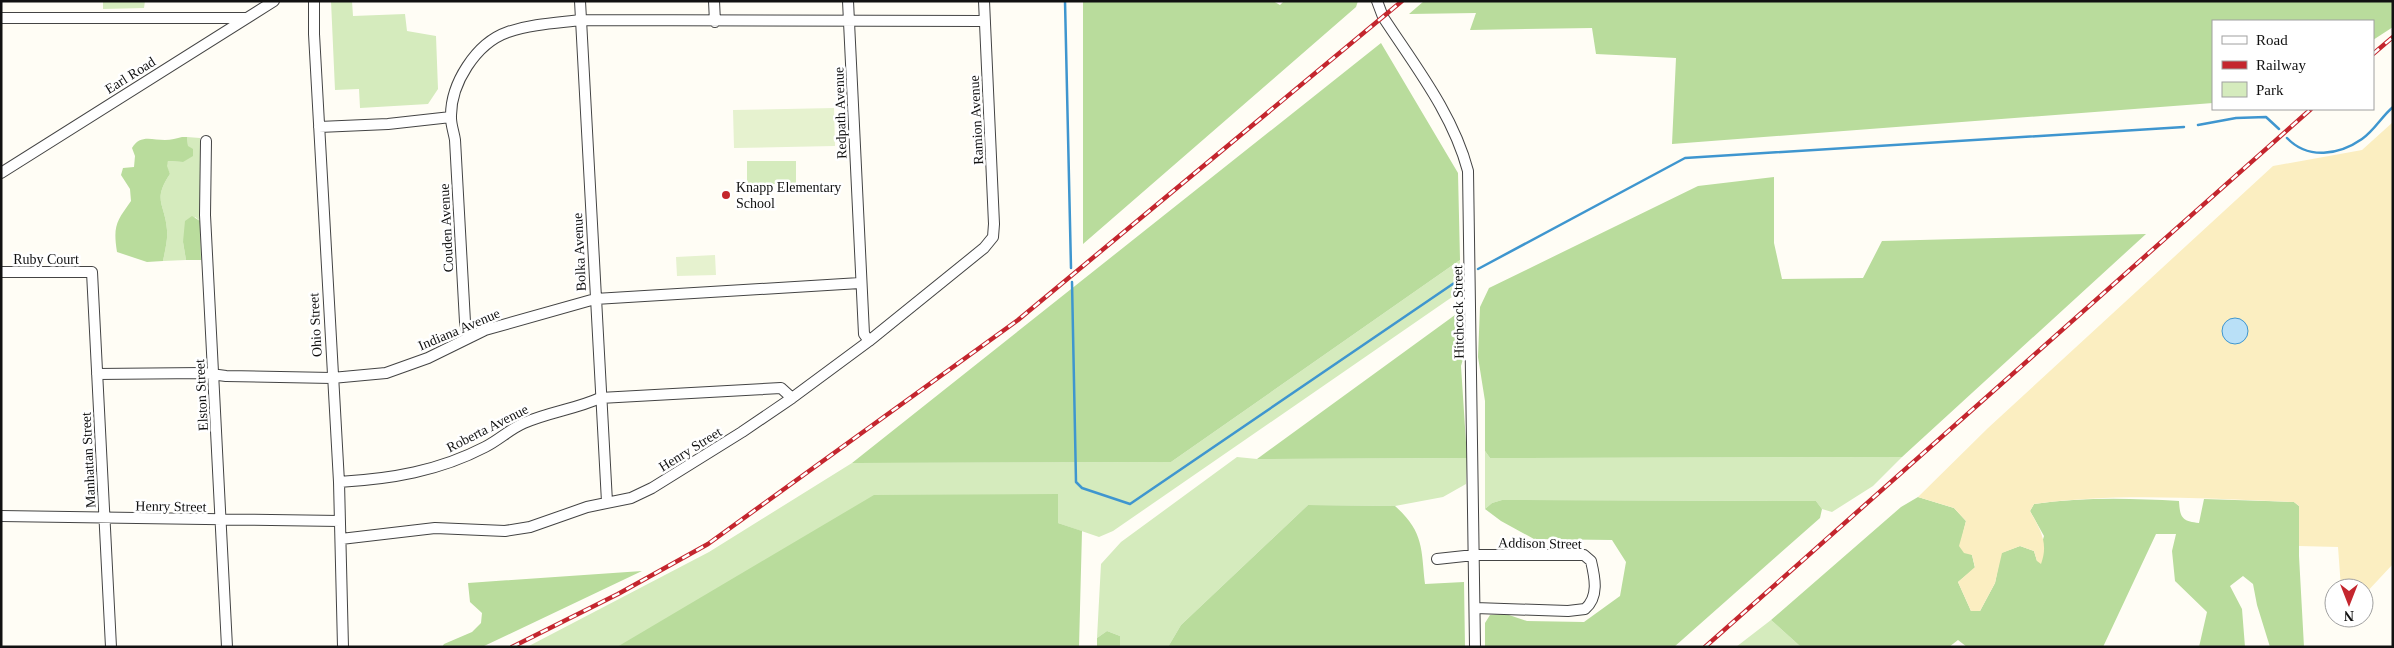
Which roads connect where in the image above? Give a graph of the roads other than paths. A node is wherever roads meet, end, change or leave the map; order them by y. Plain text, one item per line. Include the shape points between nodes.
1 (274, 1) edge
2 (314, 1) edge
3 (580, 1) edge
4 (714, 1) edge
5 (848, 1) edge
6 (984, 1) edge
7 (1377, 1) edge
8 (1, 18) edge
9 (247, 18) junction
10 (581, 20) junction
11 (850, 21) junction
12 (985, 21) junction
13 (715, 22) junction
14 (451, 117) junction
15 (319, 127) junction
16 (206, 141) dead end
17 (1, 172) edge
18 (993, 237) joint
19 (1, 272) edge
20 (92, 272) joint
21 (860, 283) junction
22 (595, 299) junction
23 (468, 337) junction
24 (869, 341) junction
25 (97, 374) junction
26 (214, 374) junction
27 (332, 378) junction
28 (600, 398) junction
29 (792, 398) junction
30 (339, 482) junction
31 (607, 502) junction
32 (1, 516) edge
33 (105, 518) junction
34 (221, 520) junction
35 (340, 521) junction
36 (341, 539) junction
37 (1474, 555) junction
38 (1437, 559) dead end
39 (1474, 608) junction
40 (111, 647) edge
41 (227, 647) edge
42 (343, 647) edge
43 (1475, 647) edge

1 - 9 street, Earl Road
2 - 15 street, Ohio Street
3 - 10 street, Bolka Avenue
4 - 13 street
5 - 11 street, Redpath Avenue
6 - 12 street, Ramion Avenue
7 - 37 street, Hitchcock Street via 1383,17 1447,116 1463,150 1468,171
8 - 9 street
9 - 17 street, Earl Road
10 - 13 street, Couden Avenue
10 - 14 street, Couden Avenue via 537,24 506,32 482,48 464,72 454,94
10 - 22 street, Bolka Avenue
11 - 12 street, Couden Avenue
11 - 13 street, Couden Avenue
11 - 21 street, Redpath Avenue
12 - 18 street, Ramion Avenue
14 - 15 street
14 - 23 street, Couden Avenue
15 - 27 street, Ohio Street
16 - 26 street, Elston Street via 205,215
18 - 24 street, Henry Street via 984,248
19 - 20 street, Ruby Court
20 - 25 street, Manhattan Street
21 - 22 street, Indiana Avenue
21 - 24 street, Redpath Avenue via 864,334
22 - 23 street, Indiana Avenue via 519,319
22 - 28 street, Bolka Avenue
23 - 27 street, Indiana Avenue via 401,369
24 - 29 street, Henry Street
25 - 26 street, Indiana Avenue
25 - 33 street, Manhattan Street
26 - 27 street, Indiana Avenue
26 - 34 street, Elston Street
27 - 30 street, Ohio Street
28 - 29 street, Roberta Avenue via 780,388
28 - 30 street, Roberta Avenue via 522,424 486,446 446,464 383,479
28 - 31 street, Bolka Avenue
29 - 31 street, Henry Street via 652,488 631,498
30 - 35 street, Ohio Street
31 - 36 street, Henry Street via 530,527 505,530 435,528
32 - 33 street, Henry Street
33 - 34 street, Henry Street
33 - 40 street, Manhattan Street
34 - 35 street, Henry Street
34 - 41 street, Elston Street
35 - 36 street, Ohio Street
36 - 42 street, Ohio Street
37 - 38 street, Addison Street
37 - 39 street, Hitchcock Street
37 - 39 street, Addison Street via 1584,555 1591,561 1595,593 1589,605 1580,610
39 - 43 street, Hitchcock Street

